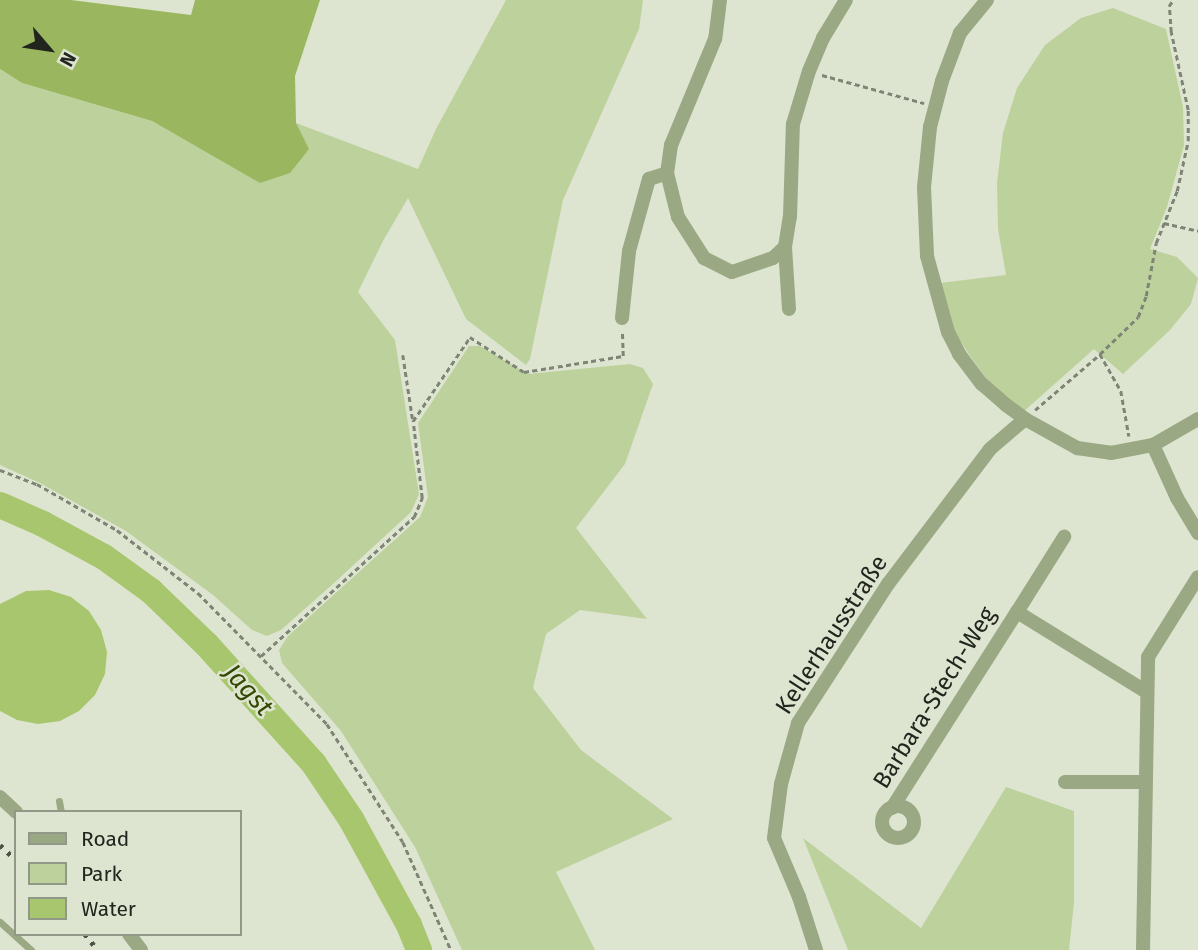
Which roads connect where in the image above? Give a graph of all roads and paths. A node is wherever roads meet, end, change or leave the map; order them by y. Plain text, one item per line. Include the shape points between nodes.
1 (720, 0) edge
2 (846, 0) edge
3 (987, 0) edge
4 (1173, 0) edge
5 (809, 71) junction
6 (936, 106) junction
7 (667, 173) junction
8 (1164, 223) junction
9 (1198, 231) edge
10 (785, 247) junction
11 (789, 309) dead end
12 (622, 318) joint
13 (1100, 354) junction
14 (403, 355) dead end
15 (1025, 419) junction
16 (1198, 419) edge
17 (413, 421) junction
18 (1153, 445) junction
19 (1133, 449) junction
20 (0, 470) edge
21 (1198, 533) edge
22 (1064, 537) dead end
23 (1198, 577) edge
24 (1017, 612) junction
25 (260, 656) junction
26 (1145, 691) junction
27 (1065, 782) dead end
28 (1145, 782) junction
29 (0, 797) edge
30 (59, 801) dead end
31 (892, 808) dead end
32 (14, 810) edge
33 (61, 810) edge
34 (0, 922) edge
35 (14, 935) edge
36 (16, 936) edge
37 (130, 936) edge
38 (31, 950) edge
39 (141, 950) edge
40 (451, 950) edge
41 (816, 950) edge
42 (1143, 950) edge

1 - 7 street via 715,39 671,145
2 - 5 street
3 - 6 street via 960,33
4 - 8 path via 1169,6 1171,32 1188,110 1188,141
5 - 6 path
5 - 10 street via 793,124
6 - 15 street via 924,187 927,256 948,332 982,384
7 - 10 street via 678,217 704,258 733,272 773,258
7 - 12 street via 649,178 629,251
8 - 9 path
8 - 13 path via 1138,317
10 - 11 street
12 - 17 path via 623,356 524,372 470,337
13 - 15 path
13 - 19 path via 1121,391
14 - 17 path
15 - 19 street via 1077,448 1111,453
15 - 41 street, Kellerhausstraße via 990,449 896,574 798,723 781,784 774,838
16 - 18 street
17 - 25 path via 422,498 414,517
18 - 19 street
18 - 21 street
20 - 25 path via 37,484 117,530 198,593
22 - 24 street, Barbara-Stech-Weg
23 - 26 street via 1148,657
24 - 26 street, Barbara-Stech-Weg
24 - 31 street, Barbara-Stech-Weg
25 - 40 path via 327,724 358,770 403,842
26 - 28 street
27 - 28 street
28 - 42 street
29 - 32 street
30 - 33 lane
34 - 35 lane
36 - 38 lane
37 - 39 street

